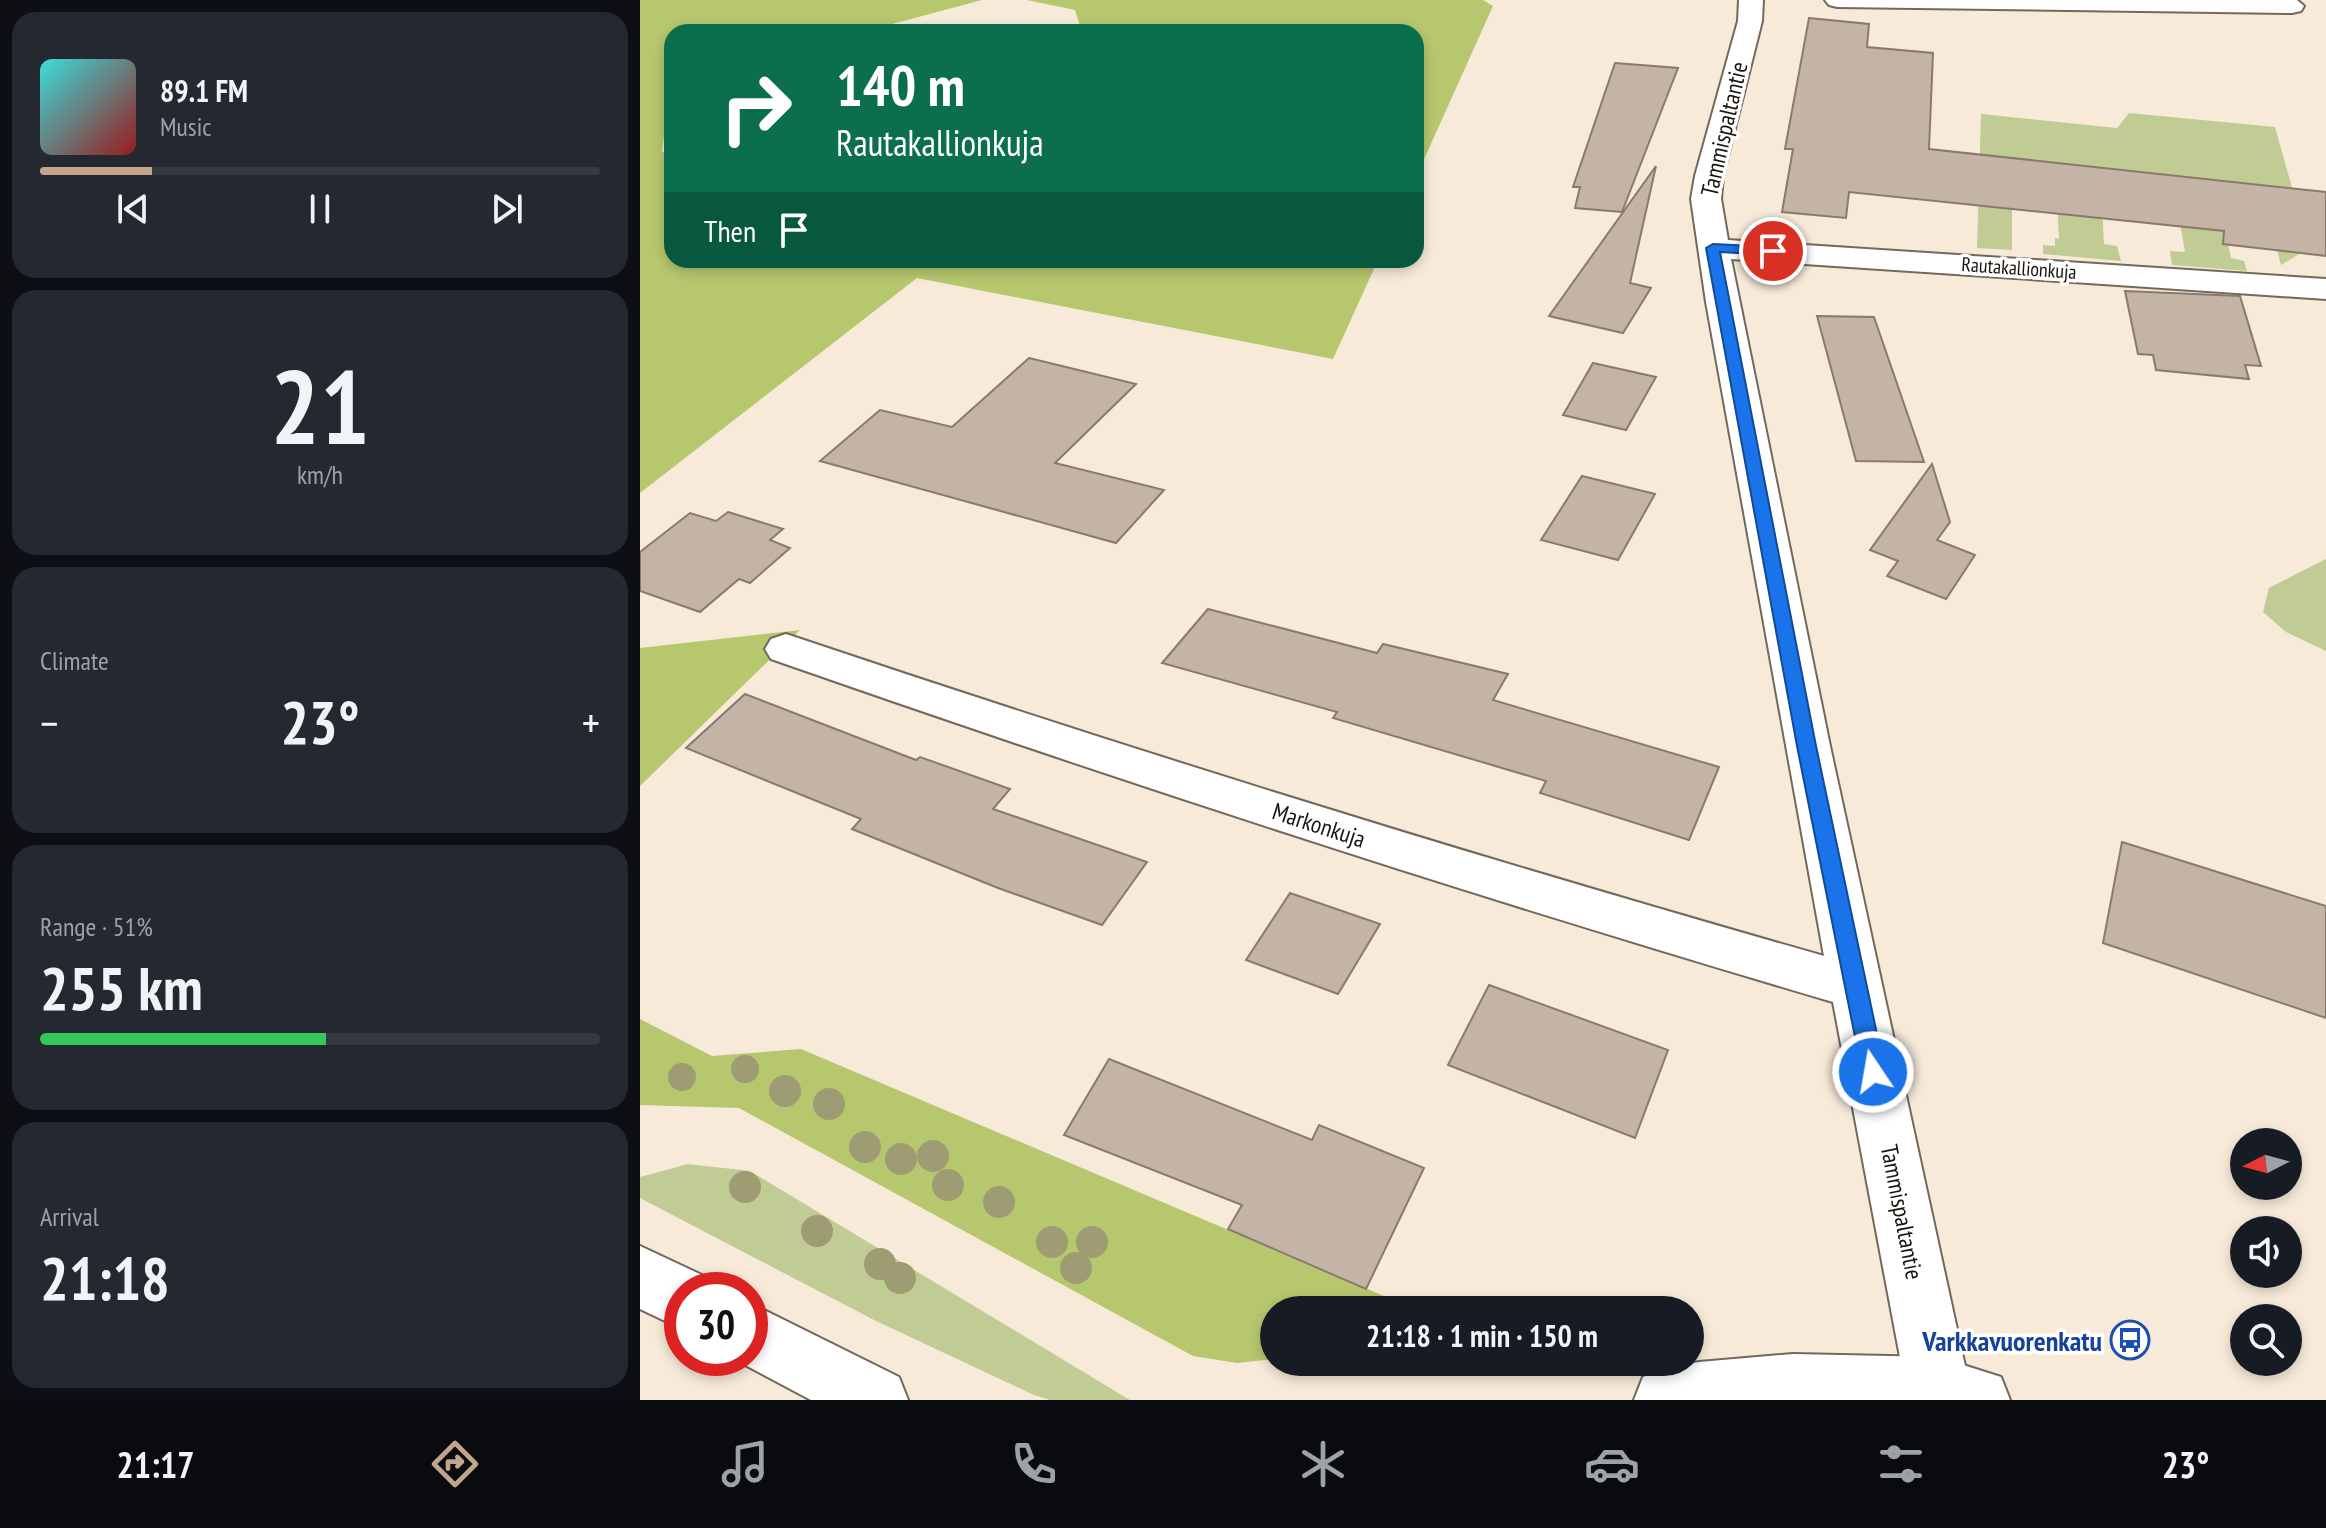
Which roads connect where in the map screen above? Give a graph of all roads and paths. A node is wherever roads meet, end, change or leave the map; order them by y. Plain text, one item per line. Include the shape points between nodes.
1 (1751, 0) edge
2 (1837, 0) edge
3 (2292, 6) dead end
4 (1713, 248) junction
5 (2326, 289) edge
6 (786, 649) dead end
7 (1856, 987) junction
8 (768, 1343) edge
9 (1958, 1395) edge
10 (876, 1400) edge
11 (1666, 1400) edge

1 - 4 street, Tammispaltantie via 1709,176 1706,199
2 - 3 street
4 - 5 street, Rautakallionkuja
4 - 7 street, Tammispaltantie
6 - 7 street, Markonkuja via 1528,892
7 - 9 street, Tammispaltantie
8 - 10 street
9 - 11 street via 1793,1386

